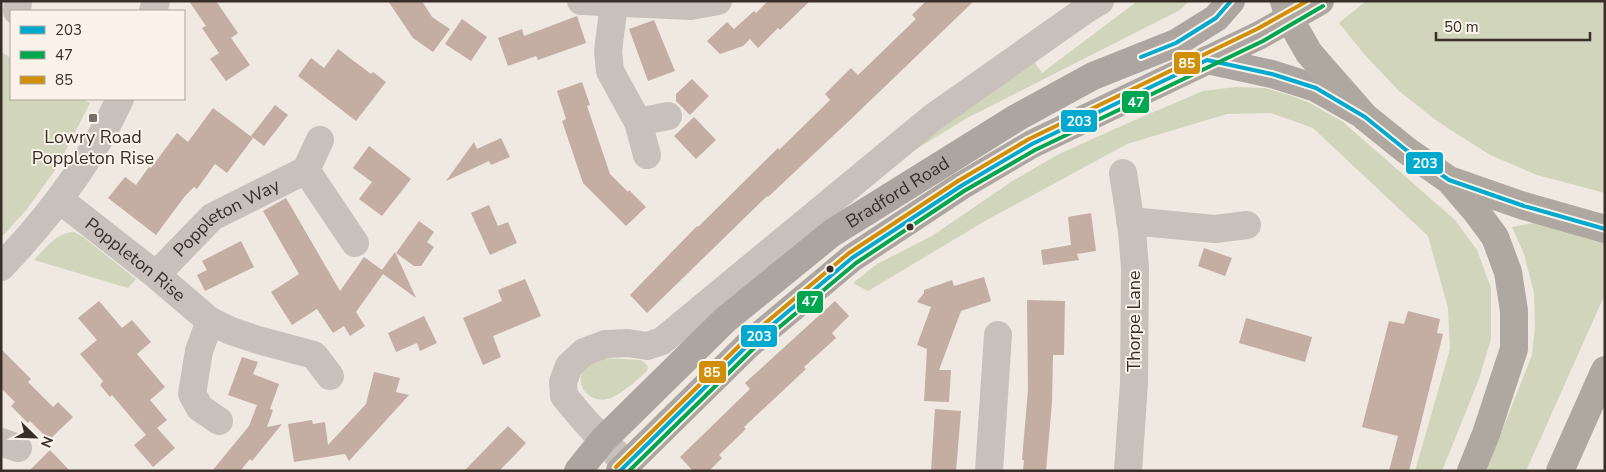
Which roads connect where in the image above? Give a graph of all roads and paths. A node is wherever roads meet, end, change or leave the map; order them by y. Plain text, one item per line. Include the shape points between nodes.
1 (581, 1) edge
2 (718, 1) edge
3 (1231, 1) edge
4 (1320, 1) edge
5 (614, 4) junction
6 (1089, 4) edge
7 (1286, 10) edge
8 (1207, 60) junction
9 (119, 100) edge
10 (668, 116) dead end
11 (1365, 116) junction
12 (638, 122) junction
13 (320, 140) dead end
14 (647, 155) dead end
15 (306, 170) junction
16 (1123, 173) dead end
17 (1449, 180) junction
18 (60, 200) junction
19 (1130, 221) junction
20 (1247, 224) dead end
21 (1605, 229) edge
22 (355, 243) dead end
23 (1, 267) edge
24 (156, 275) junction
25 (210, 321) junction
26 (990, 350) dead end
27 (1605, 370) edge
28 (330, 376) dead end
29 (219, 421) dead end
30 (603, 440) junction
31 (624, 468) edge
32 (578, 471) edge
33 (989, 471) edge
34 (1128, 471) edge
35 (1470, 471) edge
36 (1560, 471) edge

1 - 5 street
2 - 5 street via 690,6
3 - 30 main road, Bradford Road via 1216,18 1176,43 1093,76 1018,117 832,233 725,320
4 - 7 main road, Bradford Road
5 - 12 street via 608,51 610,71
6 - 30 street, Bradford Road via 932,118 662,341 647,346 605,344 584,352 569,366 563,382 564,396
7 - 8 main road, Bradford Road via 1260,35
7 - 11 highway via 1309,53
8 - 11 main road via 1272,74 1316,88
8 - 31 main road, Bradford Road via 1032,144 961,186 852,258 748,345
9 - 18 street
10 - 12 street
11 - 17 highway
12 - 14 street
13 - 15 street
15 - 22 street
15 - 24 street, Poppleton Way via 212,217
16 - 19 street, Thorpe Lane
17 - 21 highway
17 - 35 highway via 1495,237 1508,272 1514,310 1514,348 1486,434
18 - 23 street
18 - 24 street, Poppleton Rise
19 - 20 street via 1215,229
19 - 34 street, Thorpe Lane via 1135,268 1134,383
24 - 25 street, Poppleton Rise
25 - 28 street, Poppleton Rise via 258,340 314,355
25 - 29 street via 199,351 192,394 200,408
26 - 33 street
27 - 36 highway
30 - 31 street
30 - 32 main road, Bradford Road

